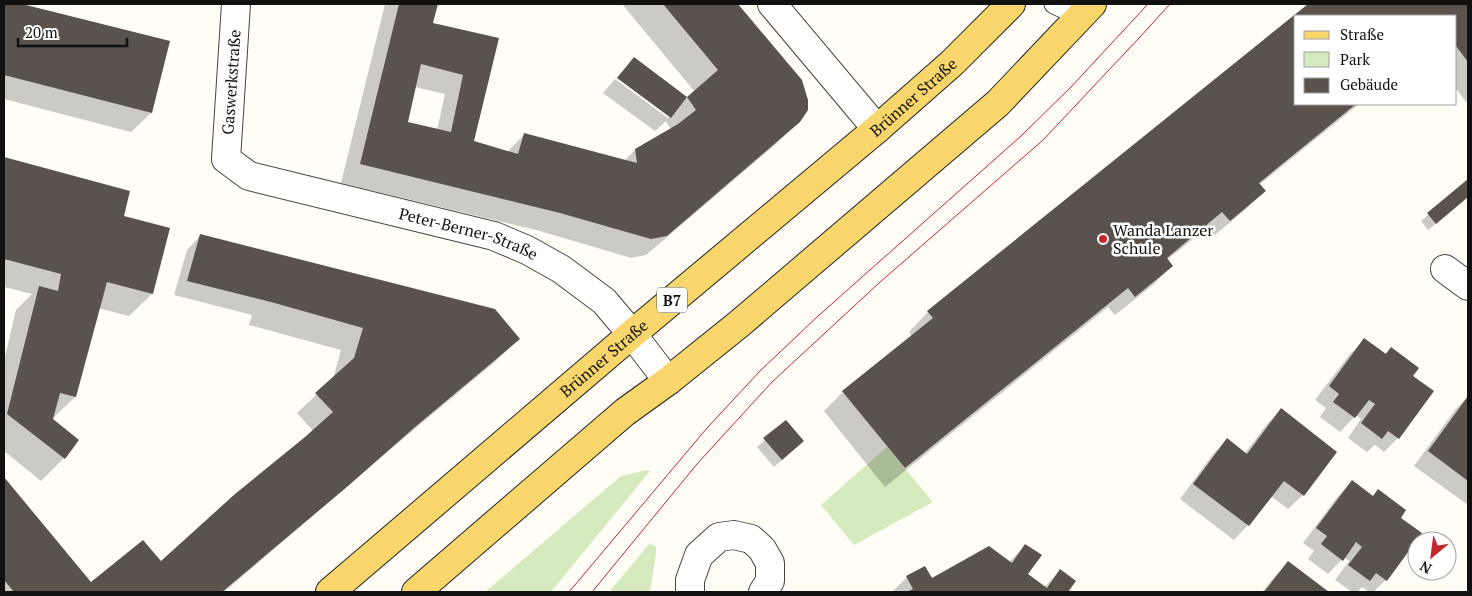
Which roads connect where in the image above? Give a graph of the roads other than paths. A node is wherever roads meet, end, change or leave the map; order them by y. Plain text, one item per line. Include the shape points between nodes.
1 (236, 4) edge
2 (772, 4) edge
3 (1054, 4) edge
4 (1003, 6) edge
5 (1086, 10) edge
6 (878, 129) junction
7 (226, 159) joint
8 (1445, 268) dead end
9 (1468, 286) edge
10 (632, 334) junction
11 (668, 381) junction
12 (330, 592) edge
13 (416, 592) edge
14 (690, 592) edge
15 (763, 592) edge

1 - 7 street, Gaswerkstraße
2 - 6 street
3 - 5 lane
4 - 6 main road, Brünner Straße / B7 via 952,62
5 - 11 main road via 998,102
6 - 10 main road, Brünner Straße / B7
7 - 10 street, Peter-Berner-Straße via 249,176 494,236 527,250 561,269 604,301
8 - 9 street
10 - 11 street, Peter-Berner-Straße
10 - 12 main road, Brünner Straße / B7
11 - 13 main road via 625,412
14 - 15 street via 690,580 700,555 719,537 734,534 751,539 770,563 770,581

